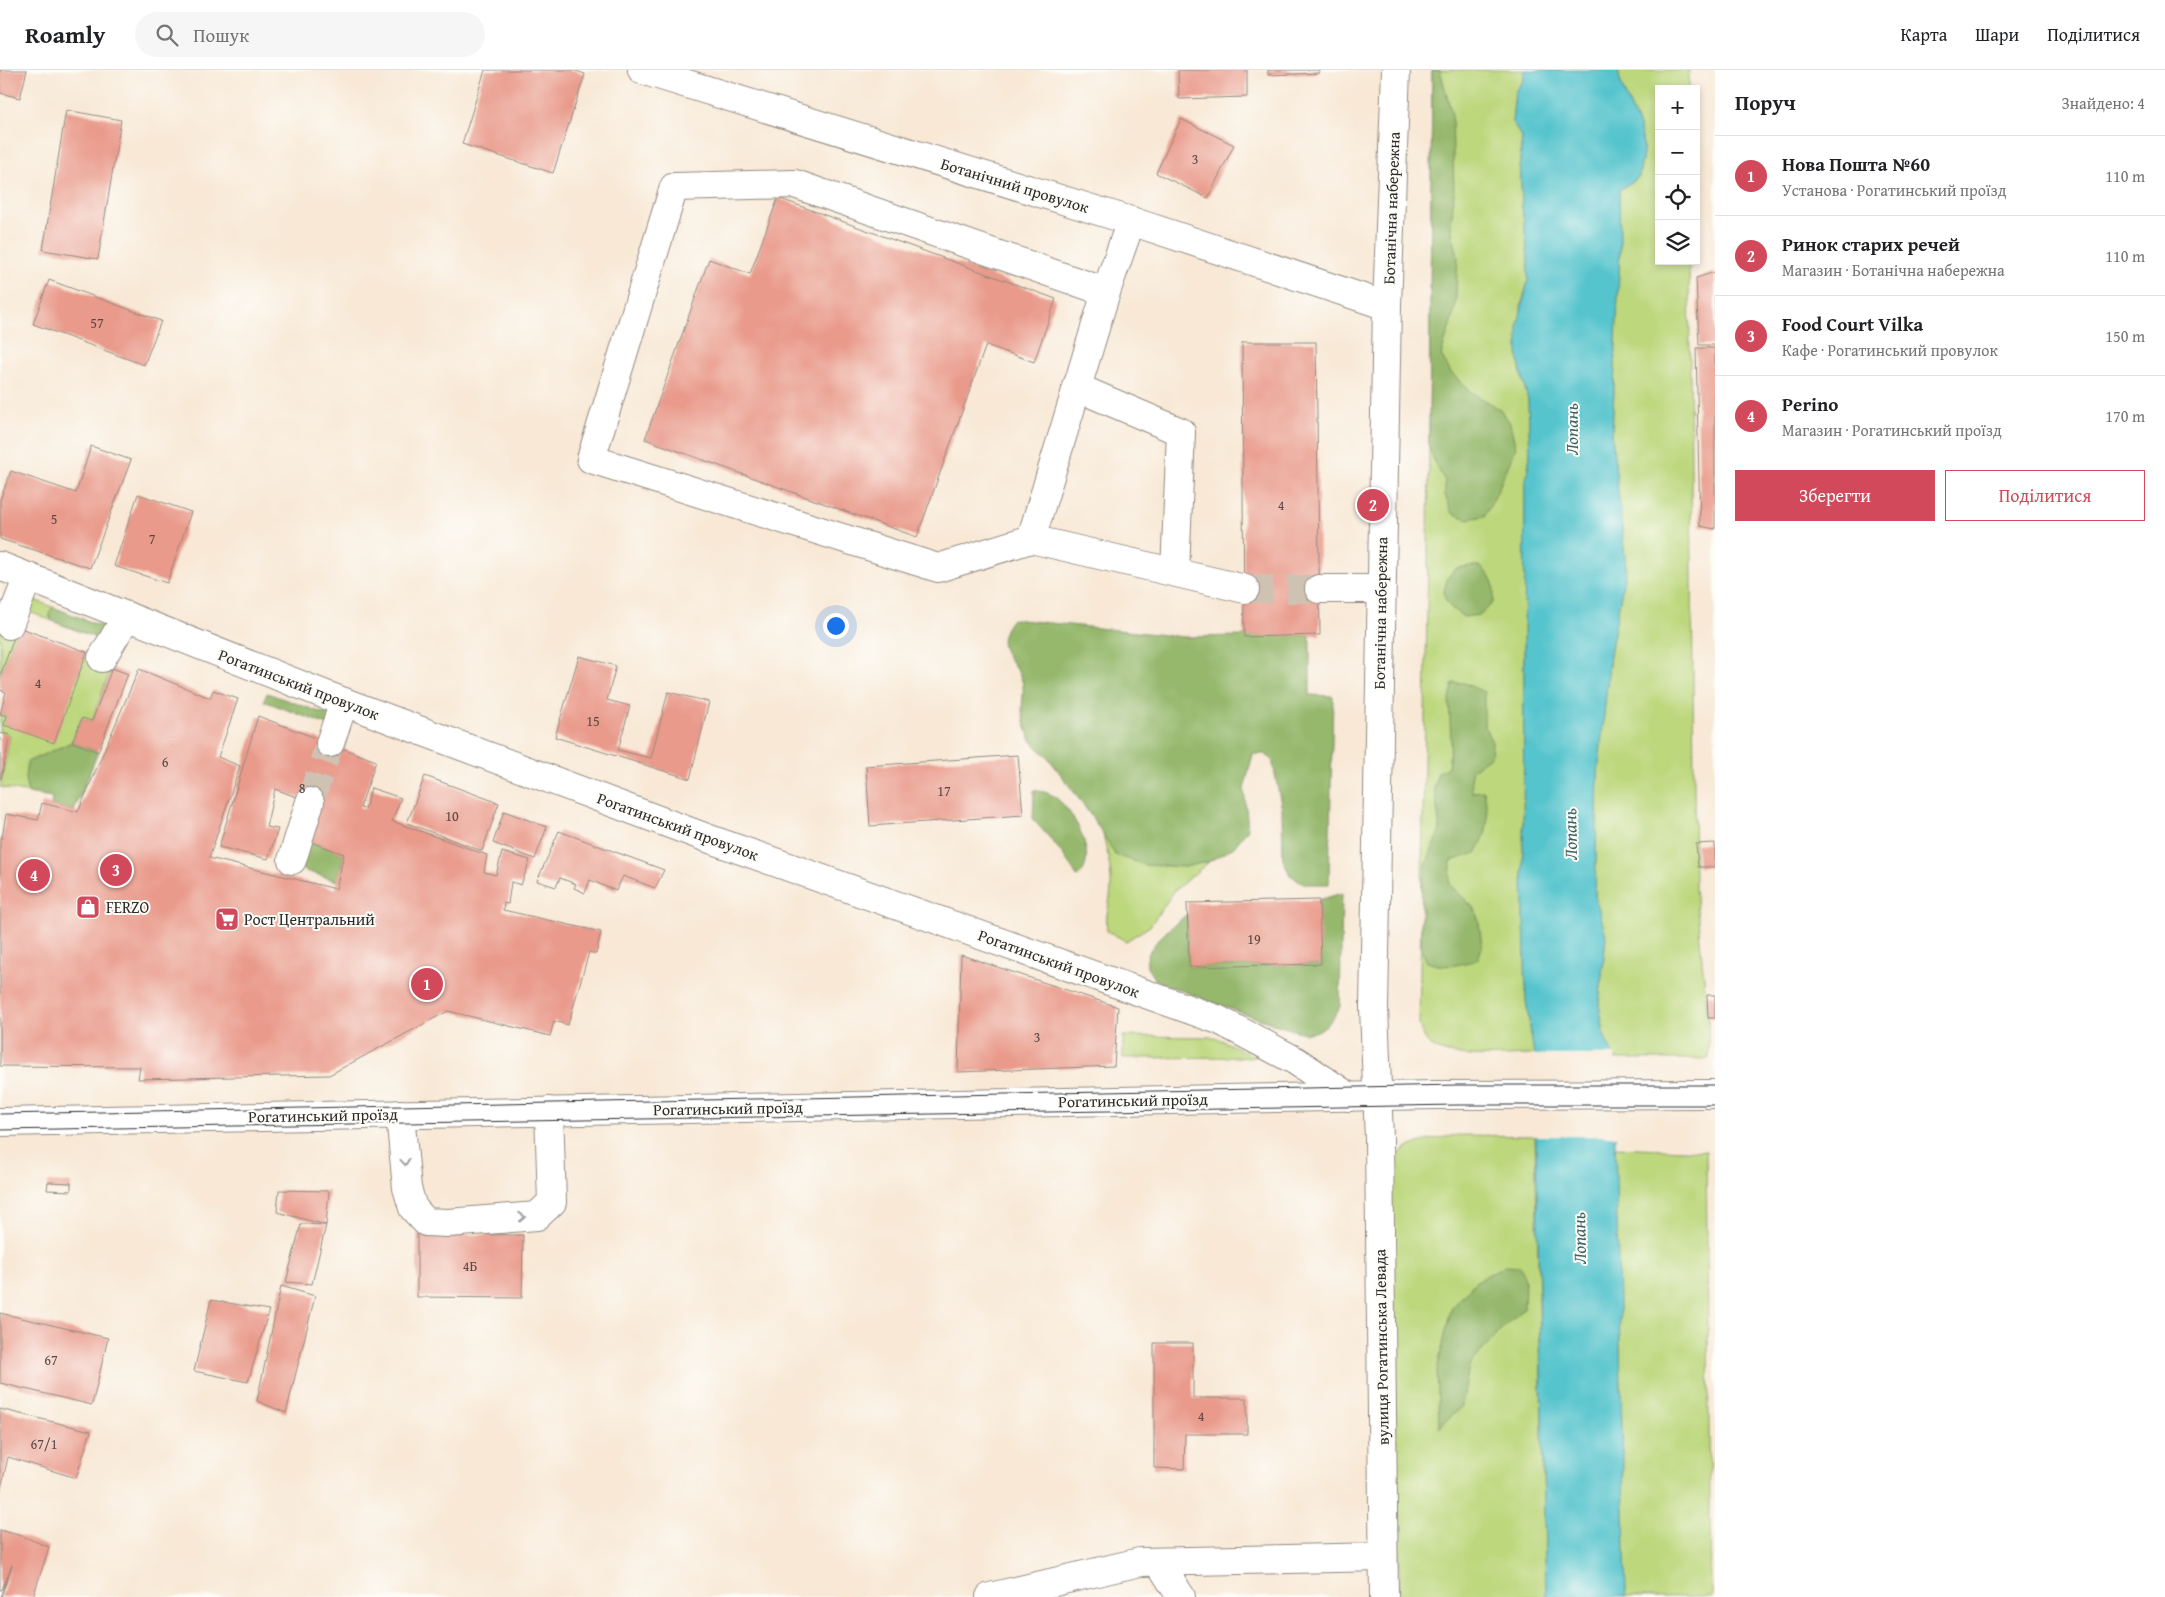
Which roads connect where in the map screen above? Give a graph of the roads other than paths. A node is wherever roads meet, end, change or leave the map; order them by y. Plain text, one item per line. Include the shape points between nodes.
1 (642, 70) edge
2 (1396, 70) edge
3 (1131, 221) junction
4 (1106, 292) junction
5 (1387, 306) junction
6 (1076, 387) junction
7 (1031, 539) junction
8 (0, 566) edge
9 (1175, 572) junction
10 (28, 577) junction
11 (1245, 588) tunnel mouth
12 (1319, 589) tunnel mouth
13 (1381, 589) junction
14 (127, 616) junction
15 (10, 625) dead end
16 (102, 658) dead end
17 (344, 702) junction
18 (330, 743) tunnel mouth
19 (310, 802) tunnel mouth
20 (292, 860) dead end
21 (1715, 1094) edge
22 (1377, 1096) junction
23 (1349, 1097) junction
24 (549, 1111) junction
25 (400, 1114) junction
26 (0, 1122) edge
27 (1383, 1557) junction
28 (1159, 1562) junction
29 (990, 1597) edge
30 (1181, 1597) edge
31 (1384, 1597) edge

1 - 3 street, Ботанічний провулок
2 - 5 street, Ботанічна набережна
3 - 4 street
3 - 5 street, Ботанічний провулок
4 - 6 street
4 - 7 street via 795,184 674,187 592,459 938,568
5 - 13 street, Ботанічна набережна
6 - 7 street
6 - 9 street via 1181,432
7 - 9 street
8 - 10 street, Рогатинський провулок
9 - 11 street
10 - 14 street, Рогатинський провулок
10 - 15 street
12 - 13 street
13 - 22 street, Ботанічна набережна via 1374,1007
14 - 16 street
14 - 17 street, Рогатинський провулок
17 - 18 street
17 - 23 street, Рогатинський провулок via 716,841 1219,1020 1296,1061
19 - 20 street
21 - 22 street, Рогатинський проїзд
22 - 23 street, Рогатинський проїзд
22 - 27 street, вулиця Рогатинська Левада
23 - 24 street, Рогатинський проїзд
24 - 25 street, Рогатинський проїзд
25 -> 24 street via 407,1188 413,1208 426,1222 448,1223 537,1216 552,1202
25 - 26 street, Рогатинський проїзд
27 - 28 street
27 - 31 street, вулиця Рогатинська Левада
28 - 29 street via 1140,1562
28 - 30 street

